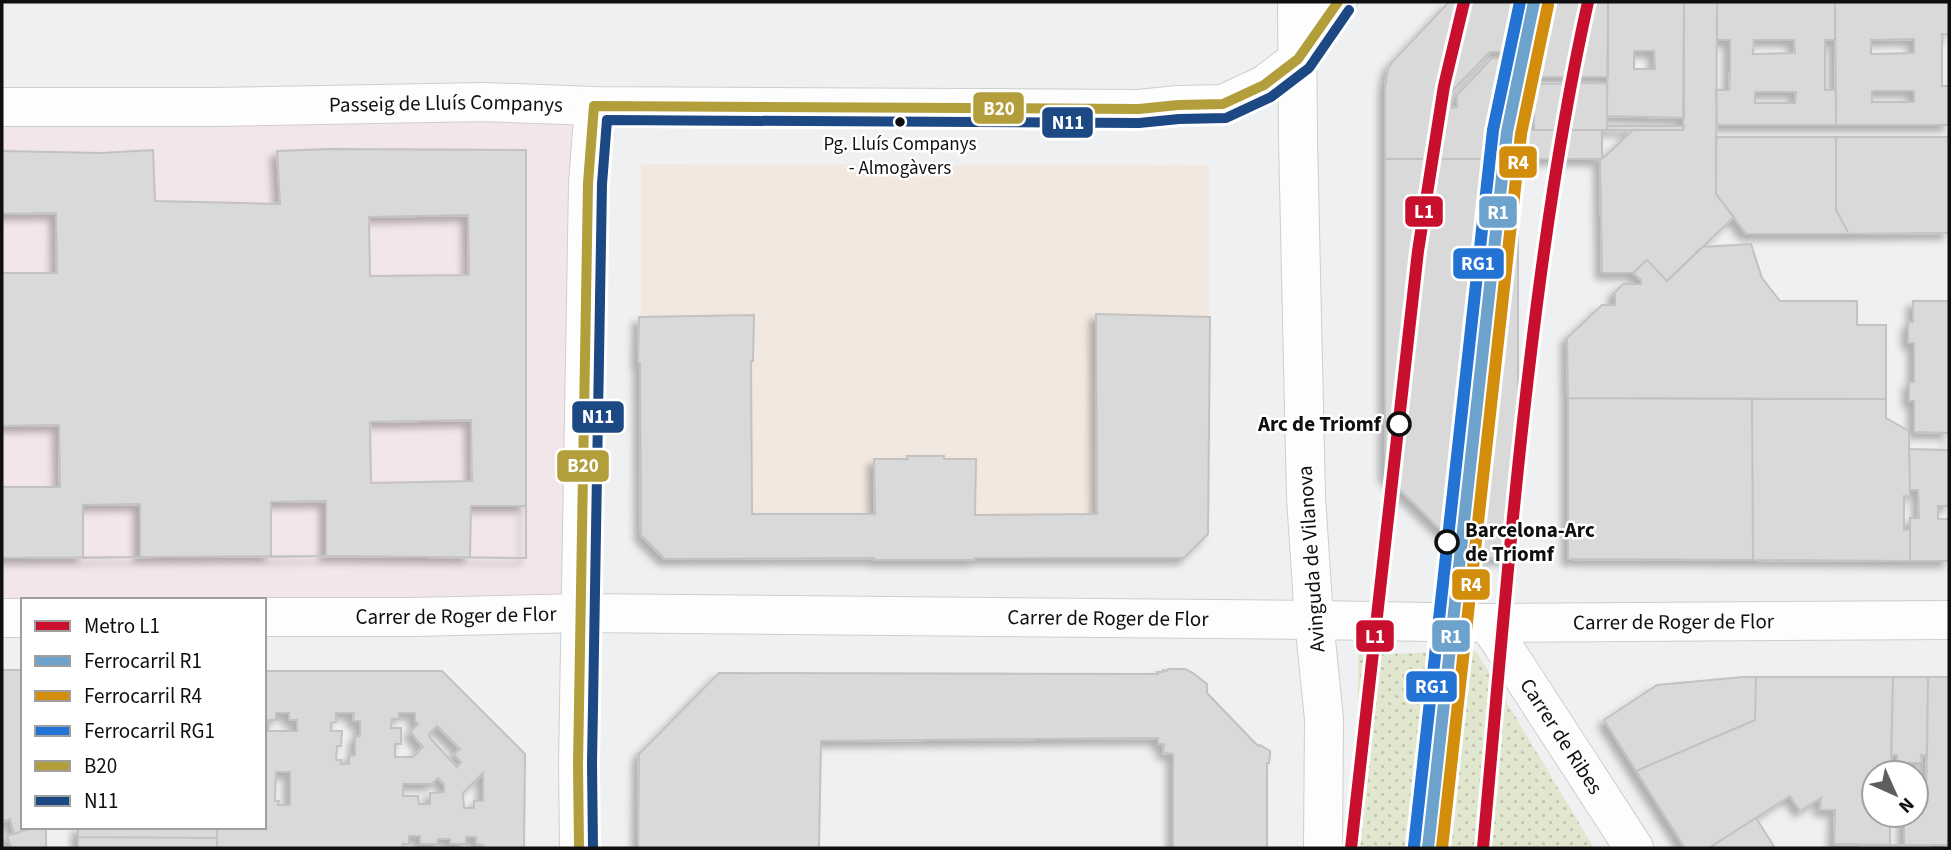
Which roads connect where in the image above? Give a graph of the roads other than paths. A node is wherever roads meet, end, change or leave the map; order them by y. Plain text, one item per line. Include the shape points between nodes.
1 (1297, 2) edge
2 (1338, 2) edge
3 (1298, 59) junction
4 (594, 106) junction
5 (2, 107) edge
6 (581, 613) junction
7 (266, 617) edge
8 (2, 618) edge
9 (21, 618) edge
10 (1314, 620) junction
11 (1949, 620) edge
12 (1488, 623) junction
13 (579, 848) edge
14 (1323, 848) edge
15 (1634, 848) edge

1 - 3 street
2 - 3 street, Passeig de Lluís Companys
3 - 4 street, Passeig de Lluís Companys via 1264,85 1223,104 1139,109
3 - 10 street, Avinguda de Vilanova via 1306,498
4 - 5 street, Passeig de Lluís Companys
4 - 6 street via 588,183
6 - 7 street, Carrer de Roger de Flor
6 - 10 street, Carrer de Roger de Flor
6 - 13 street
8 - 9 street
10 - 12 street, Carrer de Roger de Flor
10 - 14 street, Avinguda de Vilanova via 1324,719
11 - 12 street, Carrer de Roger de Flor
12 - 15 street, Carrer de Ribes

